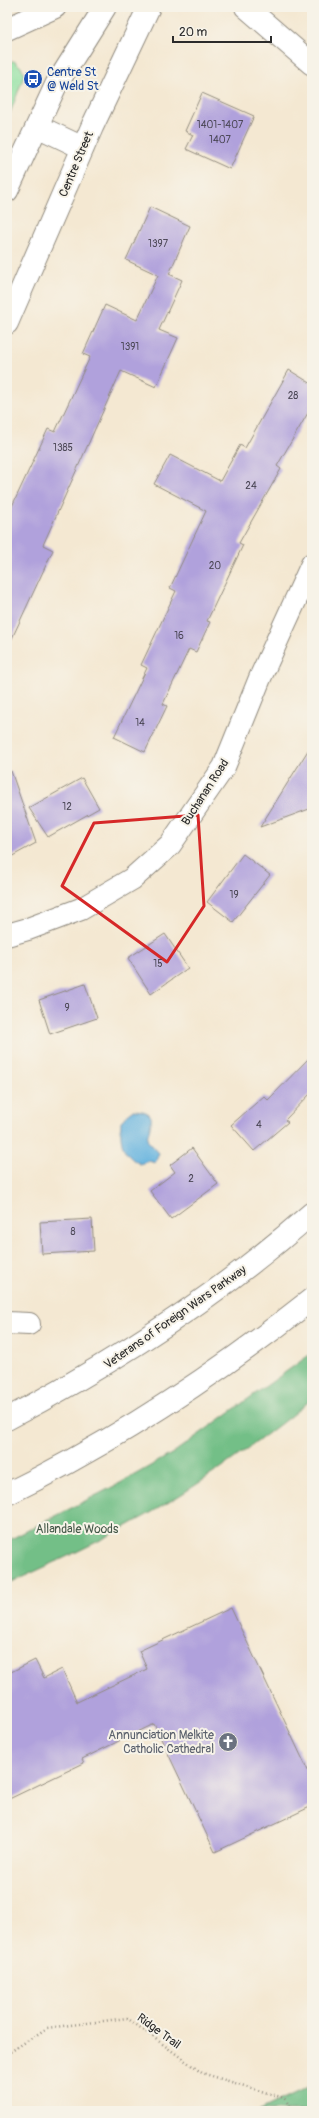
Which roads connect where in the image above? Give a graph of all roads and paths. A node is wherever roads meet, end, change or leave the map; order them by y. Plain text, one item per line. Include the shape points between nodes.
1 (55, 7) edge
2 (104, 7) edge
3 (149, 7) edge
4 (246, 7) edge
5 (7, 29) edge
6 (312, 64) edge
7 (37, 126) junction
8 (83, 148) junction
9 (7, 191) edge
10 (7, 323) edge
11 (312, 564) edge
12 (7, 935) edge
13 (312, 1213) edge
14 (312, 1299) edge
15 (7, 1323) edge
16 (29, 1324) dead end
17 (7, 1420) edge
18 (7, 1494) edge
19 (7, 2054) edge
20 (294, 2111) edge

1 - 5 main road
2 - 7 main road via 56,85
3 - 8 main road, Centre Street
4 - 6 main road
7 - 8 main road
7 - 9 main road
8 - 10 main road, Centre Street
11 - 12 main road, Buchanan Road via 260,678 224,767 170,845 132,879 81,908
13 - 17 main road, Veterans of Foreign Wars Parkway via 242,1272 148,1339
14 - 18 main road via 182,1394 76,1458
15 - 16 main road
19 - 20 path, Ridge Trail via 47,2028 127,2018 202,2073 284,2098

